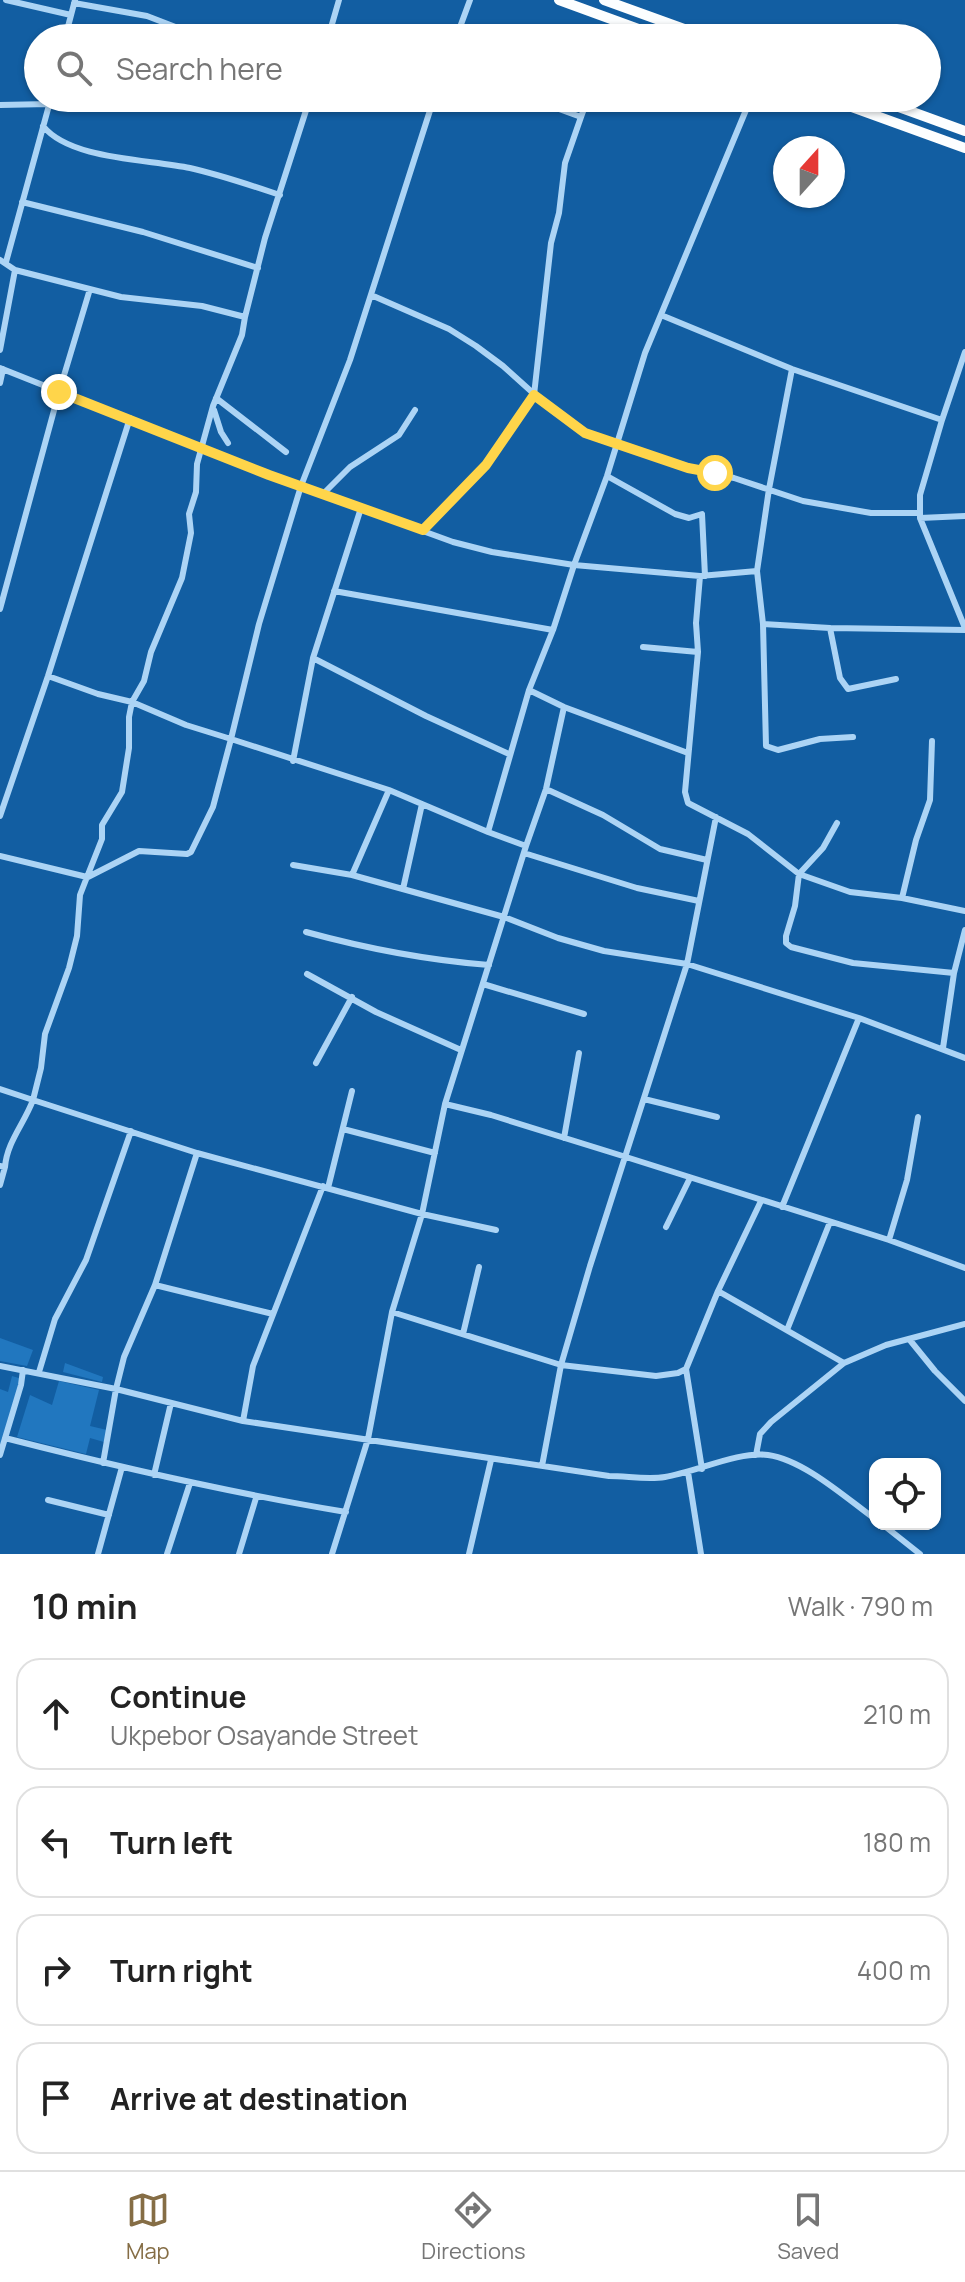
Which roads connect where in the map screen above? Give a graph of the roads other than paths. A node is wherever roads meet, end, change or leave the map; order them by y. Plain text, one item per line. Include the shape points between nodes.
1 (6, 0) edge
2 (339, 0) edge
3 (470, 0) edge
4 (559, 0) edge
5 (604, 0) edge
6 (74, 2) edge
7 (71, 15) junction
8 (618, 22) joint
9 (69, 24) edge
10 (168, 24) edge
11 (332, 24) edge
12 (461, 24) edge
13 (624, 24) edge
14 (670, 24) edge
15 (24, 103) edge
16 (0, 105) edge
17 (47, 112) edge
18 (306, 112) edge
19 (430, 112) edge
20 (567, 112) edge
21 (583, 112) edge
22 (746, 112) edge
23 (866, 112) edge
24 (913, 112) edge
25 (581, 117) junction
26 (43, 126) junction
27 (965, 131) edge
28 (965, 148) edge
29 (280, 195) junction
30 (22, 202) junction
31 (3, 261) edge
32 (258, 268) junction
33 (15, 270) junction
34 (90, 289) junction
35 (371, 295) junction
36 (661, 315) junction
37 (245, 317) junction
38 (0, 350) edge
39 (965, 352) edge
40 (1, 368) edge
41 (792, 369) junction
42 (0, 383) edge
43 (59, 392) junction
44 (534, 395) junction
45 (216, 398) junction
46 (213, 406) junction
47 (415, 410) dead end
48 (130, 418) junction
49 (942, 420) junction
50 (228, 443) dead end
51 (617, 444) junction
52 (204, 448) junction
53 (286, 452) dead end
54 (607, 476) junction
55 (301, 486) junction
56 (769, 489) junction
57 (323, 494) junction
58 (361, 508) junction
59 (919, 515) junction
60 (965, 516) edge
61 (423, 530) junction
62 (574, 565) junction
63 (757, 571) junction
64 (702, 576) junction
65 (334, 591) junction
66 (0, 609) edge
67 (763, 624) junction
68 (830, 628) junction
69 (965, 629) edge
70 (553, 630) junction
71 (643, 647) dead end
72 (698, 652) junction
73 (313, 658) junction
74 (48, 676) junction
75 (896, 679) dead end
76 (529, 690) junction
77 (132, 702) junction
78 (564, 707) junction
79 (853, 737) dead end
80 (231, 739) junction
81 (932, 741) dead end
82 (688, 753) junction
83 (509, 754) junction
84 (293, 761) junction
85 (546, 789) junction
86 (389, 790) junction
87 (422, 804) junction
88 (0, 816) edge
89 (716, 817) junction
90 (837, 823) dead end
91 (488, 832) junction
92 (525, 850) junction
93 (0, 856) edge
94 (707, 860) junction
95 (293, 865) dead end
96 (799, 874) junction
97 (352, 875) junction
98 (87, 877) junction
99 (403, 889) junction
100 (902, 898) junction
101 (699, 901) junction
102 (965, 911) edge
103 (504, 917) junction
104 (965, 930) edge
105 (306, 932) dead end
106 (687, 964) junction
107 (489, 965) junction
108 (954, 973) junction
109 (307, 974) dead end
110 (483, 984) junction
111 (352, 997) junction
112 (584, 1014) dead end
113 (859, 1018) junction
114 (943, 1048) junction
115 (461, 1050) junction
116 (579, 1053) dead end
117 (965, 1058) edge
118 (316, 1063) dead end
119 (0, 1089) edge
120 (352, 1091) dead end
121 (644, 1099) junction
122 (33, 1100) junction
123 (445, 1104) junction
124 (717, 1117) dead end
125 (918, 1117) dead end
126 (343, 1129) junction
127 (131, 1131) junction
128 (564, 1138) junction
129 (197, 1153) junction
130 (435, 1153) junction
131 (626, 1157) junction
132 (3, 1167) edge
133 (690, 1178) junction
134 (0, 1185) edge
135 (325, 1187) junction
136 (761, 1201) junction
137 (782, 1207) junction
138 (422, 1214) junction
139 (830, 1222) junction
140 (666, 1227) dead end
141 (496, 1230) dead end
142 (889, 1240) junction
143 (479, 1267) dead end
144 (965, 1268) edge
145 (155, 1285) junction
146 (718, 1291) junction
147 (392, 1312) junction
148 (273, 1314) junction
149 (965, 1324) edge
150 (787, 1330) junction
151 (463, 1334) junction
152 (909, 1339) junction
153 (844, 1363) junction
154 (561, 1365) junction
155 (0, 1366) edge
156 (686, 1369) junction
157 (23, 1370) junction
158 (39, 1372) junction
159 (116, 1389) junction
160 (965, 1401) edge
161 (171, 1403) junction
162 (243, 1421) junction
163 (5, 1438) junction
164 (368, 1439) junction
165 (0, 1455) edge
166 (756, 1455) junction
167 (491, 1460) junction
168 (103, 1463) junction
169 (542, 1466) junction
170 (122, 1467) junction
171 (702, 1469) junction
172 (688, 1472) junction
173 (154, 1475) junction
174 (190, 1483) junction
175 (256, 1498) junction
176 (48, 1500) dead end
177 (346, 1512) junction
178 (109, 1515) junction
179 (869, 1515) edge
180 (890, 1530) edge
181 (98, 1554) edge
182 (167, 1554) edge
183 (239, 1554) edge
184 (332, 1554) edge
185 (469, 1554) edge
186 (701, 1554) edge
187 (920, 1554) edge

1 - 7 street
2 - 11 street
3 - 12 street
4 - 8 highway
5 - 14 highway
6 - 7 street
6 - 10 street
7 - 9 street
8 - 13 highway
15 - 16 street
17 - 26 street
18 - 29 street
19 - 35 street
20 - 25 street
21 - 25 street
22 - 36 street
23 - 28 highway
24 - 27 highway
25 - 44 street via 565,163 551,243
26 - 29 street via 64,143 191,168
26 - 30 street
29 - 32 street
30 - 31 street
30 - 32 street
31 - 33 street
32 - 37 street
33 - 34 street
33 - 38 street
34 - 37 street
34 - 43 street
35 - 44 street via 449,329
35 - 55 street
36 - 41 street
36 - 51 street
37 - 45 street
39 - 49 street
40 - 42 street
40 - 43 street
41 - 49 street
41 - 56 street
43 - 48 street
43 - 66 street
44 - 51 street via 585,433
44 - 61 street via 486,465
45 - 46 street
45 - 53 street
46 - 50 street
46 - 52 street
47 - 57 street via 399,435 350,467
48 - 52 street
48 - 74 street
49 - 59 street
51 - 54 street
51 - 56 street
52 - 55 street
52 - 77 street via 182,578
54 - 62 street
54 - 64 street via 675,514 702,514
55 - 57 street
55 - 80 street
56 - 59 street via 871,513
56 - 63 street
57 - 58 street
58 - 61 street
58 - 65 street
59 - 60 street
59 - 69 street
61 - 62 street via 473,548
62 - 64 street
62 - 70 street
63 - 64 street
63 - 67 street
64 - 72 street
65 - 70 street
65 - 73 street
67 - 68 street
67 - 79 street via 766,746 778,750
68 - 69 street
68 - 75 street via 840,678 848,689
70 - 76 street
71 - 72 street
72 - 82 street
73 - 83 street
73 - 84 street
74 - 77 street
74 - 88 street
76 - 78 street
76 - 83 street
77 - 80 street
77 - 98 street via 122,792 102,825
78 - 82 street
78 - 85 street
80 - 84 street
80 - 98 street via 213,807 191,852 139,851
81 - 100 street via 930,800
82 - 89 street via 685,798
83 - 91 street
84 - 86 street
85 - 92 street
85 - 94 street via 660,849
86 - 87 street
86 - 97 street
87 - 91 street
87 - 99 street
89 - 94 street
89 - 96 street via 748,834
90 - 96 street
91 - 92 street
92 - 101 street via 637,888
92 - 103 street
93 - 98 street
94 - 101 street
95 - 97 street
96 - 100 street via 850,892
96 - 108 street via 786,936 791,947 853,963
97 - 99 street
98 - 122 street via 77,936 45,1034
99 - 103 street
100 - 102 street
101 - 106 street
103 - 106 street via 604,951
103 - 107 street
104 - 108 street
105 - 107 street via 379,951
106 - 113 street
106 - 121 street
107 - 110 street
108 - 114 street
109 - 111 street
110 - 112 street
110 - 115 street
111 - 115 street
111 - 118 street
113 - 114 street
113 - 137 street
114 - 117 street
115 - 123 street
116 - 128 street
119 - 122 street
120 - 126 street
121 - 124 street
121 - 131 street
122 - 127 street
122 - 132 street
123 - 128 street
123 - 130 street
125 - 142 street
126 - 130 street
126 - 135 street
127 - 129 street
127 - 158 street
128 - 131 street
129 - 135 street
129 - 145 street
130 - 138 street
131 - 133 street
131 - 154 street
132 - 134 street
133 - 136 street
133 - 140 street
135 - 138 street
135 - 148 street
136 - 137 street
136 - 146 street
137 - 139 street
138 - 141 street
138 - 147 street
139 - 142 street
139 - 150 street
142 - 144 street
143 - 151 street
145 - 148 street
145 - 159 street
146 - 150 street
146 - 156 street
147 - 151 street
147 - 164 street
148 - 162 street via 253,1366
149 - 152 street
150 - 153 street
151 - 154 street
152 - 153 street
152 - 160 street
153 - 166 street via 771,1422 760,1434
154 - 156 street via 656,1376
154 - 169 street
155 - 157 street
156 - 171 street
157 - 158 street
157 - 163 street
158 - 159 street
159 - 161 street
159 - 168 street
161 - 162 street
161 - 173 street
162 - 164 street
163 - 165 street
163 - 168 street
164 - 167 street
164 - 177 street
166 - 171 street
166 - 179 street via 772,1455 819,1478
167 - 169 street
167 - 185 street
168 - 170 street
169 - 172 street via 661,1478
170 - 173 street
170 - 178 street
171 - 172 street
172 - 186 street
173 - 174 street
174 - 175 street
174 - 182 street
175 - 177 street
175 - 183 street
176 - 178 street
177 - 184 street
178 - 181 street
180 - 187 street

